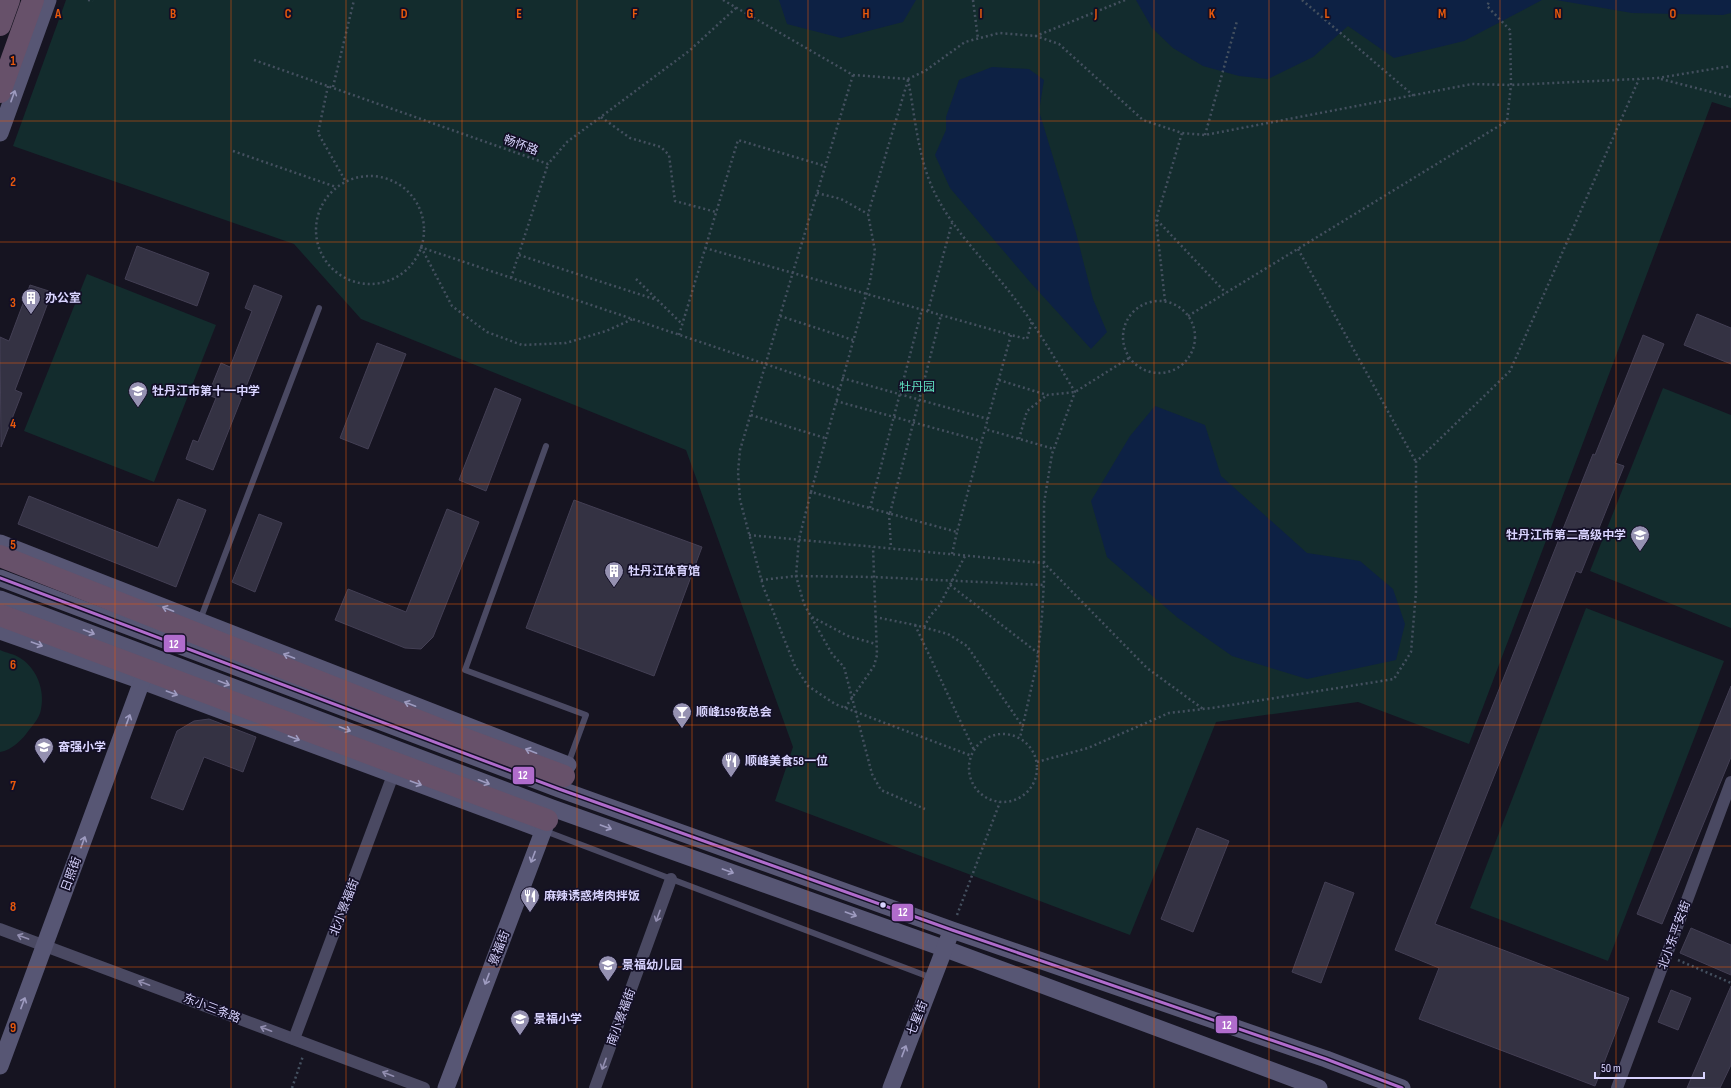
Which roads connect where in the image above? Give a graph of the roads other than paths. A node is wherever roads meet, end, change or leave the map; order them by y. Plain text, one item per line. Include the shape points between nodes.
1 (9, 0) edge
2 (33, 0) edge
3 (48, 0) edge
4 (0, 25) edge
5 (0, 92) edge
6 (0, 133) edge
7 (319, 308) dead end
8 (546, 446) dead end
9 (0, 543) edge
10 (0, 556) edge
11 (0, 578) edge
12 (0, 599) edge
13 (0, 615) edge
14 (200, 622) junction
15 (0, 631) edge
16 (142, 682) junction
17 (456, 744) junction
18 (445, 774) junction
19 (393, 775) junction
20 (564, 777) junction
21 (1731, 782) edge
22 (548, 819) junction
23 (672, 879) junction
24 (0, 929) edge
25 (952, 930) junction
26 (45, 946) junction
27 (944, 948) junction
28 (932, 978) junction
29 (294, 1039) junction
30 (1326, 1060) junction
31 (0, 1066) edge
32 (424, 1088) edge
33 (446, 1088) edge
34 (595, 1088) edge
35 (891, 1088) edge
36 (1320, 1088) edge
37 (1402, 1088) edge
38 (1617, 1088) edge

1 - 4 highway
2 - 5 highway
6 -> 3 main road
7 - 14 lane
8 - 20 lane via 465,670 586,715
14 -> 9 main road
10 - 17 highway
11 - 17 main road
12 -> 18 main road
13 - 18 highway
20 -> 14 main road
15 -> 16 main road
16 -> 19 main road
26 -> 16 main road, 日照街
17 - 20 highway
18 -> 22 highway
19 -> 22 main road
19 - 29 street, 北小景福街
20 - 22 main road, 景福街
20 - 25 main road
21 - 38 street, 北小东平安街
22 - 23 lane
22 -> 27 main road
22 -> 33 main road, 景福街
23 - 28 lane
23 -> 34 street, 南小景福街
26 -> 24 street, 东小三条路
25 - 27 main road, 七星街
25 - 30 main road
29 -> 26 street, 东小三条路
31 -> 26 main road, 日照街
27 - 28 main road, 七星街
27 - 36 main road
35 -> 28 main road, 七星街
32 -> 29 street, 东小三条路
30 - 36 main road
30 - 37 main road

